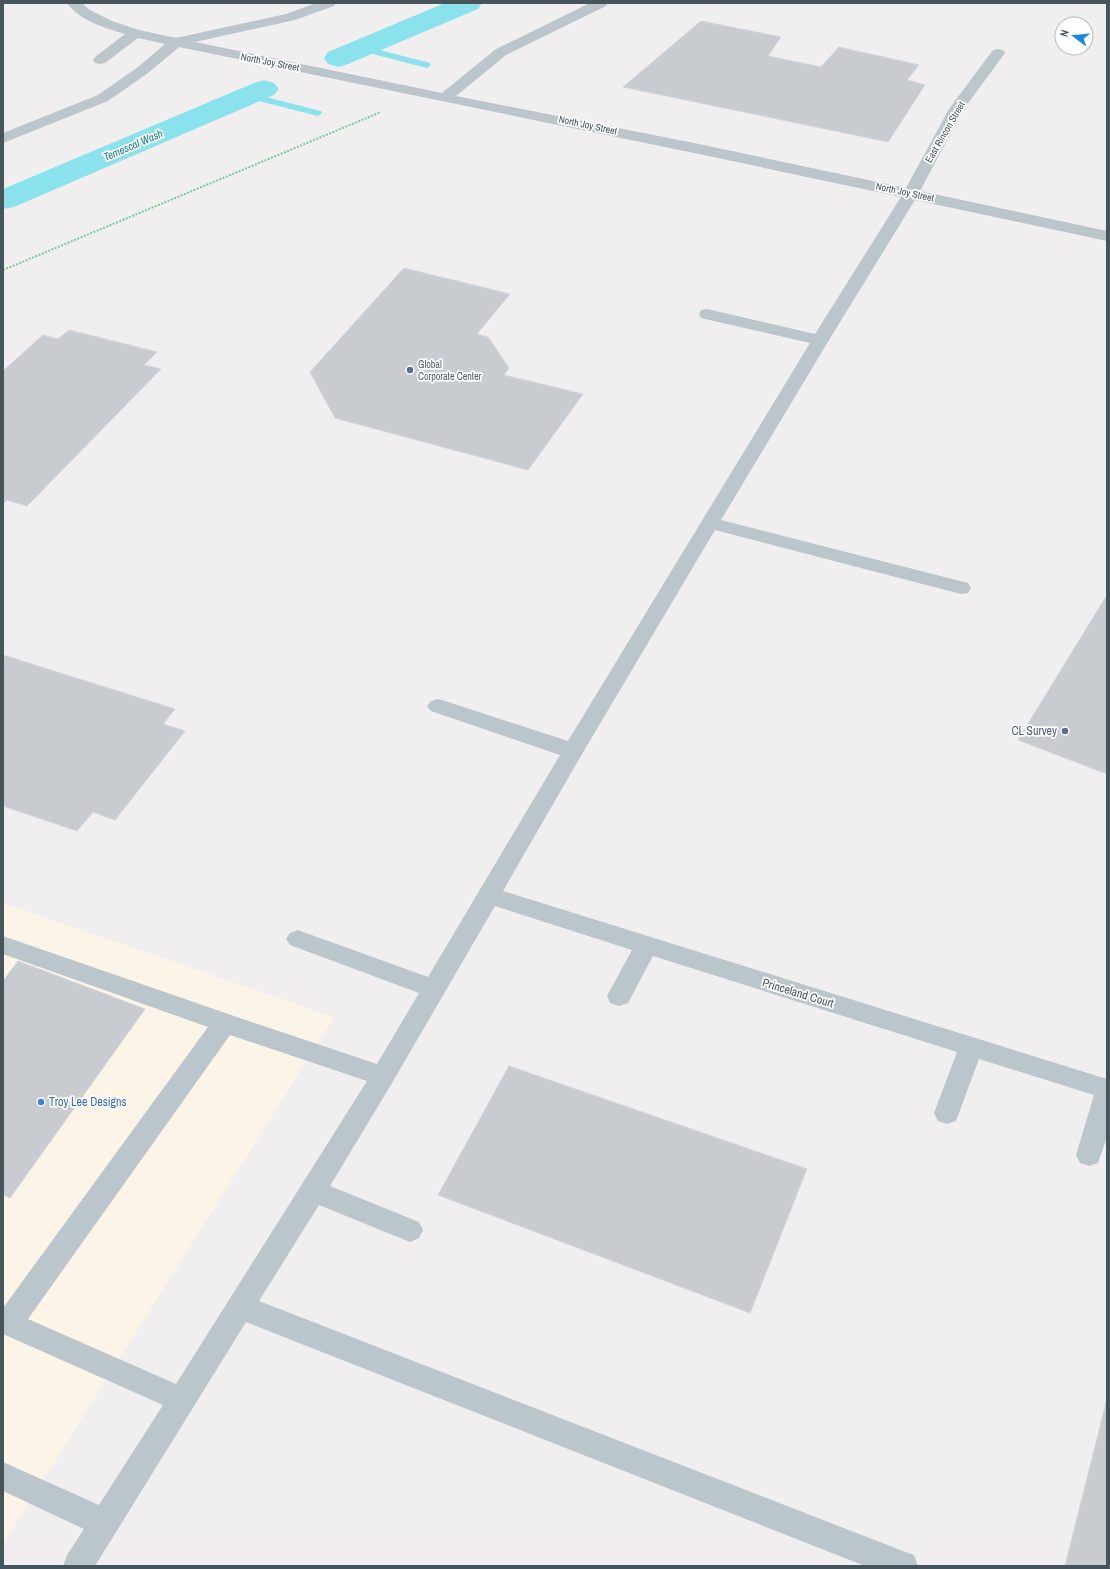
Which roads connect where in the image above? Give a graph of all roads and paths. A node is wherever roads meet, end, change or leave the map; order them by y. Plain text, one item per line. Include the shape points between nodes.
1 (74, 3) edge
2 (329, 3) edge
3 (601, 3) edge
4 (135, 33) junction
5 (176, 42) junction
6 (998, 53) dead end
7 (100, 60) dead end
8 (445, 97) junction
9 (388, 110) dead end
10 (3, 138) edge
11 (911, 193) junction
12 (1107, 236) edge
13 (3, 270) edge
14 (707, 314) dead end
15 (820, 340) junction
16 (710, 523) junction
17 (961, 588) dead end
18 (438, 706) dead end
19 (573, 751) junction
20 (490, 895) junction
21 (298, 939) dead end
22 (3, 945) edge
23 (647, 945) junction
24 (434, 989) junction
25 (619, 996) dead end
26 (225, 1023) junction
27 (971, 1046) junction
28 (383, 1076) junction
29 (1107, 1089) edge
30 (1107, 1093) edge
31 (947, 1113) dead end
32 (1088, 1155) dead end
33 (313, 1191) junction
34 (410, 1230) dead end
35 (242, 1307) junction
36 (6, 1322) edge
37 (182, 1400) junction
38 (3, 1476) edge
39 (105, 1523) junction
40 (78, 1566) edge
41 (903, 1566) edge

1 - 4 street, North Joy Street via 85,13 107,24
2 - 5 street via 290,17
3 - 8 street via 501,52
4 - 5 street, North Joy Street
4 - 7 street
5 - 8 street, North Joy Street
5 - 10 street via 143,70 103,98
6 - 11 street, East Rincon Street via 956,109
8 - 11 street, North Joy Street
9 - 13 path
11 - 12 street, North Joy Street
11 - 15 street, East Rincon Street
14 - 15 street
15 - 16 street, East Rincon Street
16 - 17 street
16 - 19 street, East Rincon Street
18 - 19 street
19 - 20 street, East Rincon Street
20 - 23 street, Princeland Court
20 - 24 street, East Rincon Street
21 - 24 street
22 - 26 street
23 - 25 street
23 - 27 street, Princeland Court
24 - 28 street, East Rincon Street
26 - 28 street
26 - 36 street
27 - 29 street, Princeland Court
27 - 31 street
28 - 33 street, East Rincon Street
30 - 32 street
33 - 34 street
33 - 35 street, East Rincon Street
35 - 37 street, East Rincon Street
35 - 41 street
36 - 37 street
37 - 39 street, East Rincon Street
38 - 39 street
39 - 40 street, East Rincon Street

